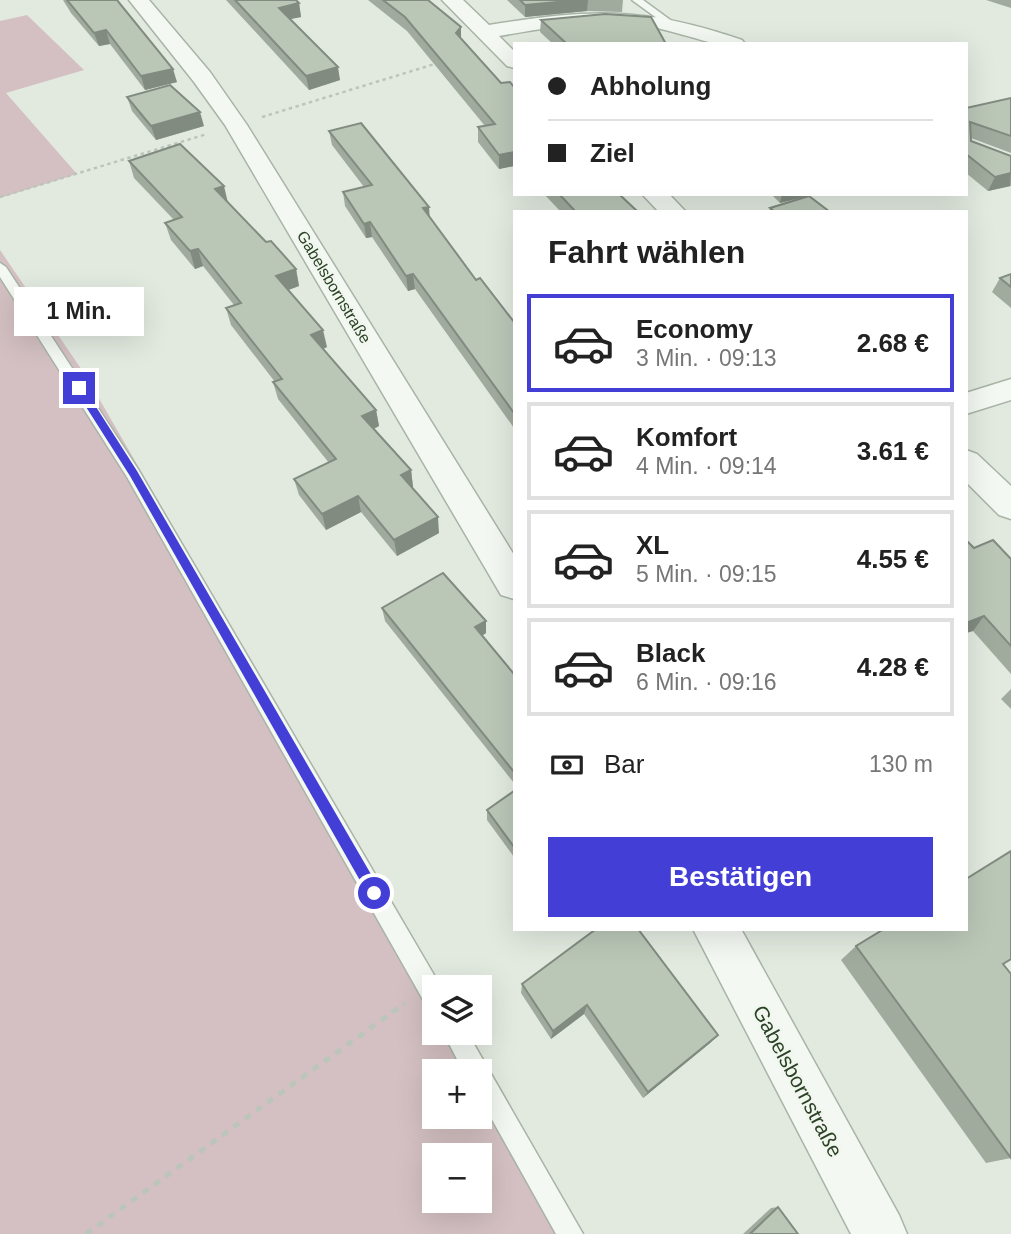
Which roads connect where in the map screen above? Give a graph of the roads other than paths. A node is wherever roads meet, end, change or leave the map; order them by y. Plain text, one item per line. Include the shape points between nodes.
1 (139, 0) edge
2 (452, 0) edge
3 (637, 0) edge
4 (668, 22) junction
5 (484, 32) junction
6 (729, 42) edge
7 (513, 61) edge
8 (656, 196) edge
9 (672, 210) edge
10 (0, 267) edge
11 (1011, 389) edge
12 (968, 403) edge
13 (968, 464) edge
14 (1011, 506) edge
15 (513, 583) edge
16 (717, 931) edge
17 (422, 976) edge
18 (492, 1097) edge
19 (570, 1234) edge
20 (880, 1234) edge

1 - 15 street, Gabelsbornstraße via 236,125
2 - 5 street
3 - 4 lane
4 - 5 street via 579,17
4 - 6 street
5 - 7 street
8 - 9 street
10 - 17 lane via 134,473
11 - 12 street
13 - 14 street
16 - 20 street, Gabelsbornstraße
18 - 19 lane

